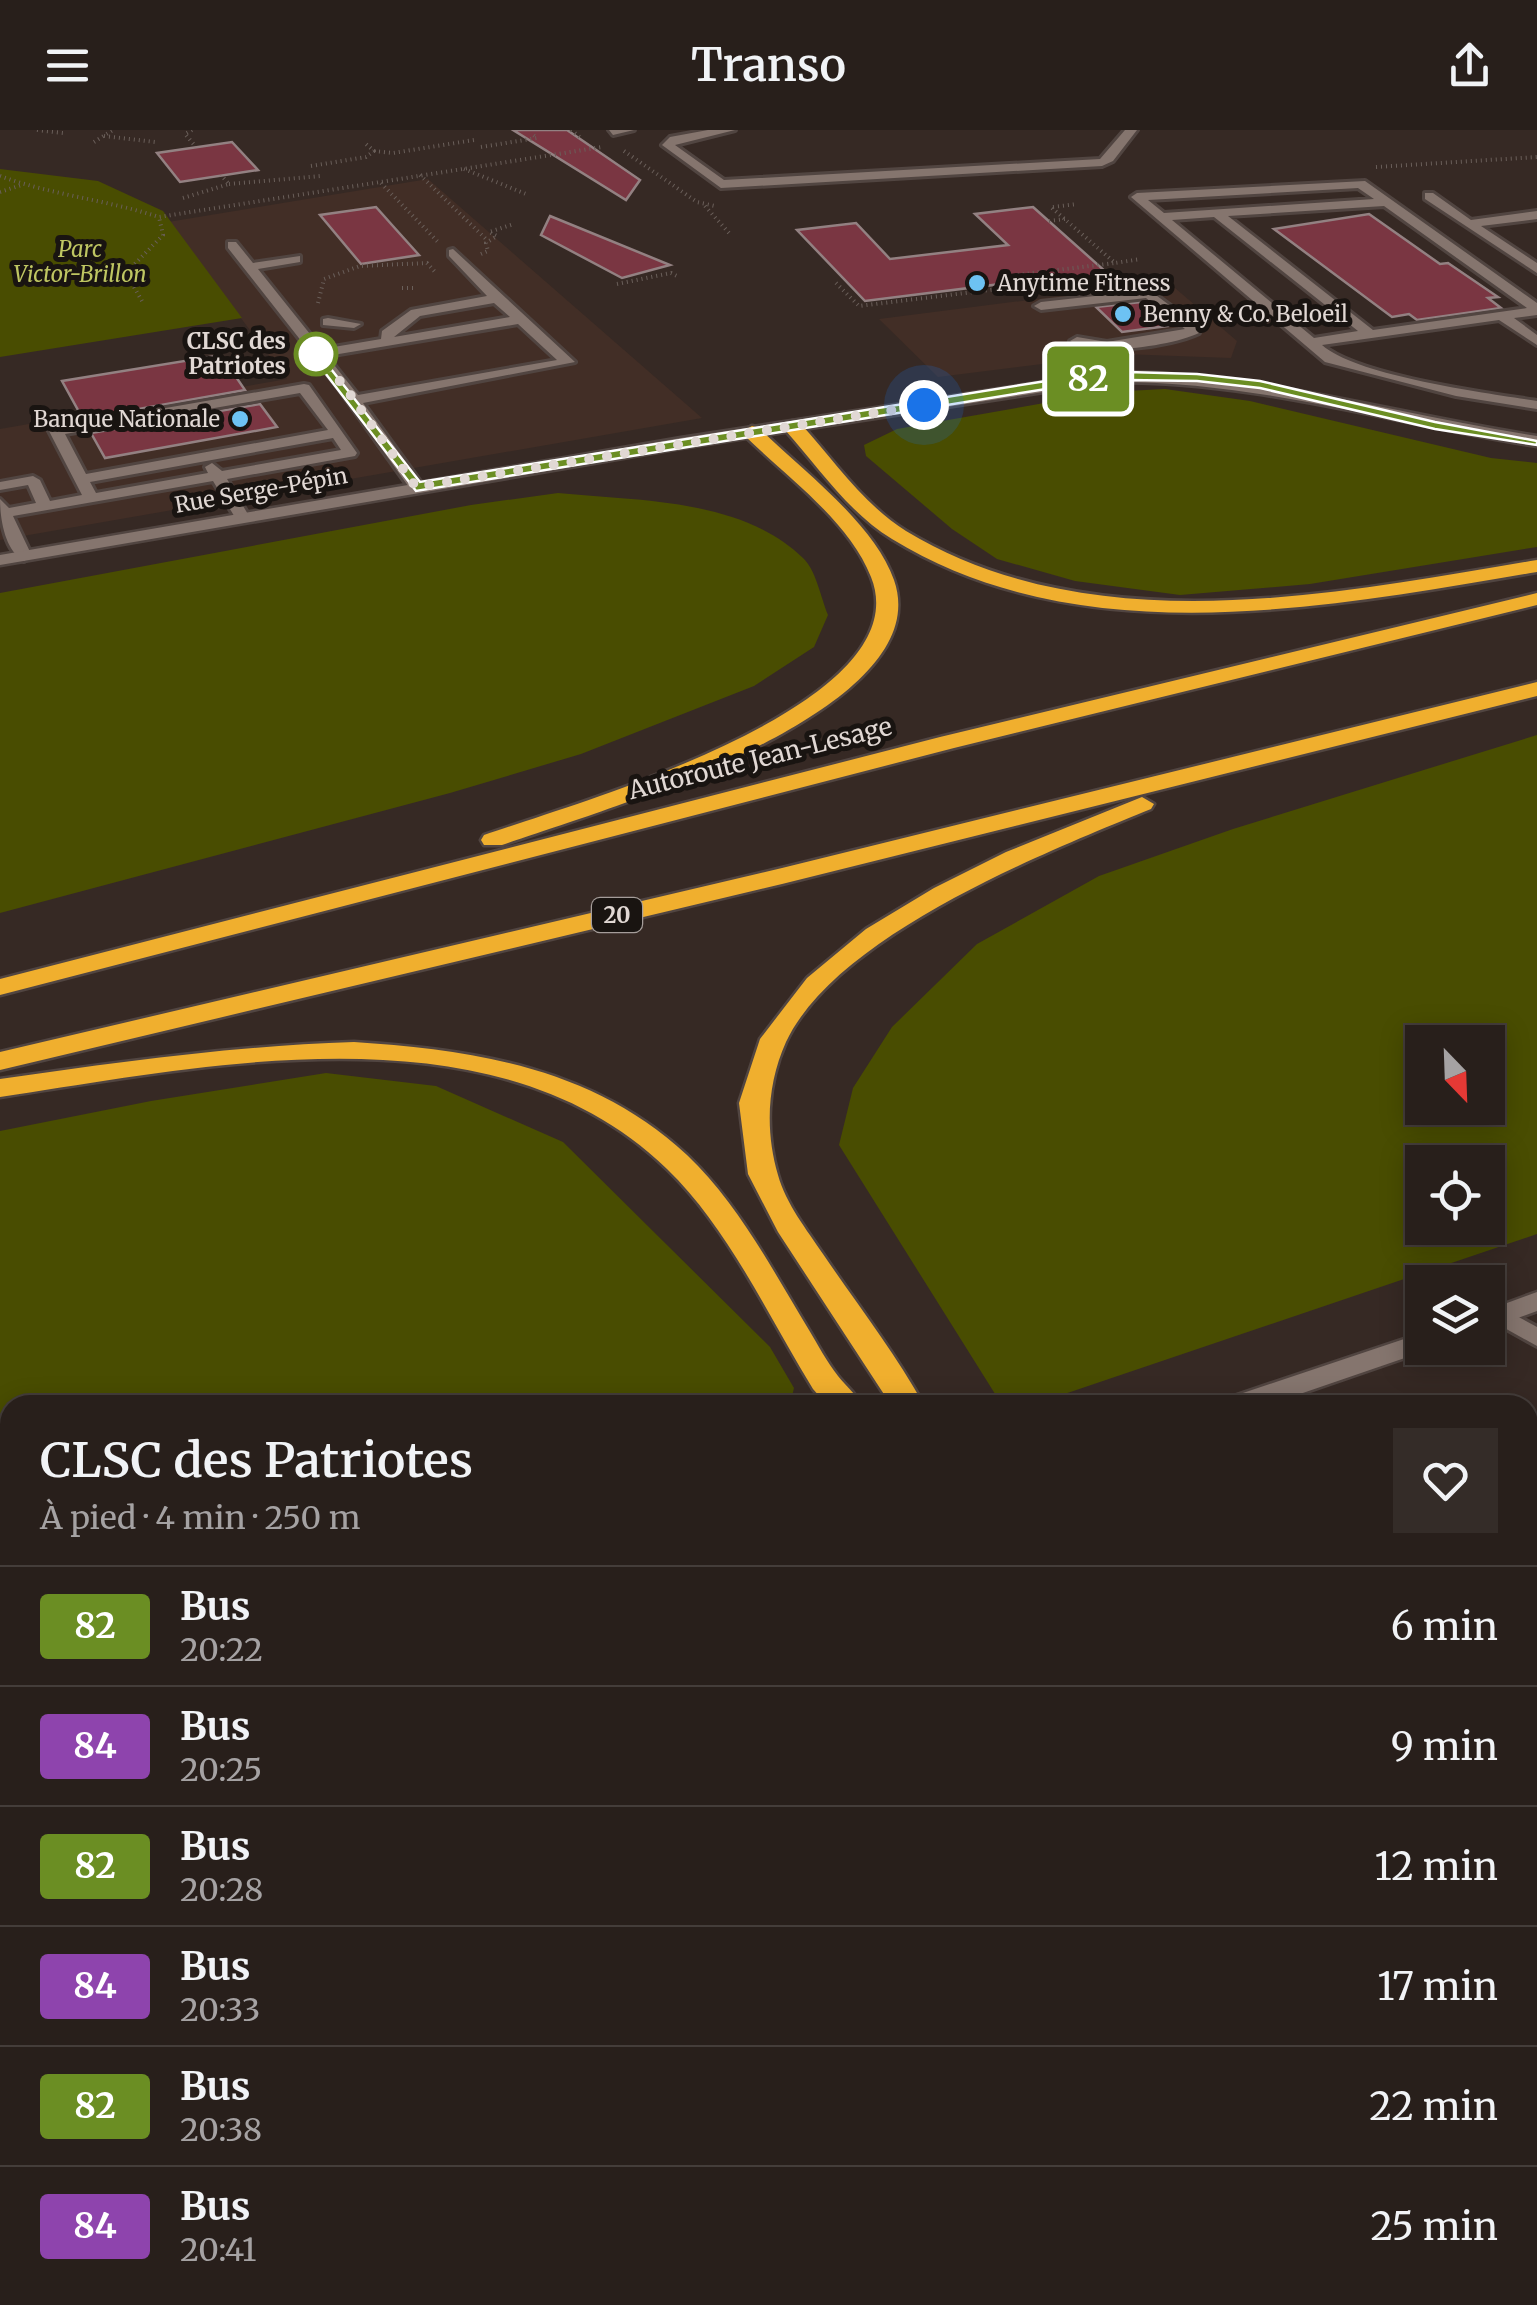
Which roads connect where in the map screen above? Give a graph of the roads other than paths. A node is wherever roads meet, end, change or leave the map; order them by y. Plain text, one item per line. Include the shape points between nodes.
1 (628, 130) edge
2 (728, 130) edge
3 (1131, 130) edge
4 (613, 132) dead end
5 (1429, 196) dead end
6 (1385, 202) junction
7 (1216, 213) junction
8 (1537, 216) edge
9 (1159, 217) junction
10 (1469, 224) junction
11 (232, 245) dead end
12 (450, 252) road end
13 (296, 260) dead end
14 (250, 267) junction
15 (1537, 269) edge
16 (499, 298) junction
17 (1040, 306) dead end
18 (1537, 310) edge
19 (1502, 316) junction
20 (523, 319) junction
21 (328, 322) dead end
22 (354, 324) dead end
23 (1370, 334) junction
24 (1078, 341) dead end
25 (1537, 341) edge
26 (388, 342) junction
27 (1310, 342) junction
28 (316, 354) junction
29 (354, 400) junction
30 (1537, 405) edge
31 (794, 427) junction
32 (752, 432) junction
33 (337, 433) junction
34 (1537, 441) edge
35 (206, 457) junction
36 (218, 477) junction
37 (81, 479) junction
38 (0, 486) edge
39 (416, 487) junction
40 (91, 498) junction
41 (46, 506) junction
42 (2, 510) edge
43 (241, 516) junction
44 (24, 556) junction
45 (0, 560) edge
46 (1537, 566) edge
47 (1537, 598) edge
48 (1537, 689) edge
49 (1234, 766) junction
50 (315, 904) junction
51 (0, 987) edge
52 (0, 1061) edge
53 (0, 1088) edge
54 (1537, 1302) edge
55 (1505, 1313) edge
56 (1505, 1322) edge
57 (1537, 1338) edge
58 (1405, 1348) edge
59 (830, 1395) edge
60 (901, 1395) edge
61 (1267, 1395) edge

1 - 4 lane
2 - 3 lane via 668,144 721,184 1098,162 1109,159
5 - 10 lane
6 - 7 lane
6 - 9 lane via 1361,184 1137,197
6 - 18 lane
7 - 9 lane
7 - 23 lane
8 - 10 lane
9 - 27 lane
10 - 15 lane
11 - 14 lane
12 - 16 lane
13 - 14 lane
14 - 28 lane
16 - 20 lane
16 - 26 lane via 416,313 387,334
17 - 24 lane via 1149,294 1194,330 1107,346
18 - 19 lane
19 - 23 lane
19 - 25 lane
20 - 26 lane
20 - 29 lane via 568,362
21 - 22 lane
23 - 27 lane
26 - 28 lane
27 - 30 lane via 1344,364
28 - 29 lane
29 - 39 lane
31 - 32 street, Rue Serge-Pépin
31 - 34 street, Rue Serge-Pépin via 1067,382 1162,376 1260,385
31 - 46 highway via 899,534 969,567 1066,594 1158,604 1266,604
32 - 39 street, Rue Serge-Pépin
32 - 50 highway via 852,534 880,573 885,620 860,666 796,714 704,760
33 - 35 lane
33 - 36 lane via 350,453
33 - 37 lane via 304,388 56,431
35 - 36 lane
35 - 37 lane
36 - 40 lane
36 - 43 lane
37 - 40 lane
38 - 41 lane via 33,480
39 - 43 street, Rue Serge-Pépin
40 - 41 lane
41 - 42 lane
42 - 44 lane
43 - 44 street, Rue Serge-Pépin
44 - 45 street, Rue Serge-Pépin
47 - 50 highway, Autoroute Jean-Lesage
48 - 49 highway, 20
49 - 52 highway, 20
49 - 60 highway via 1034,850 919,908 823,976 770,1050 756,1092 762,1172 784,1218
50 - 51 highway, Autoroute Jean-Lesage
53 - 59 highway via 259,1054 368,1049 465,1060 555,1084 620,1117 682,1167
54 - 55 street
56 - 57 lane
58 - 61 street

